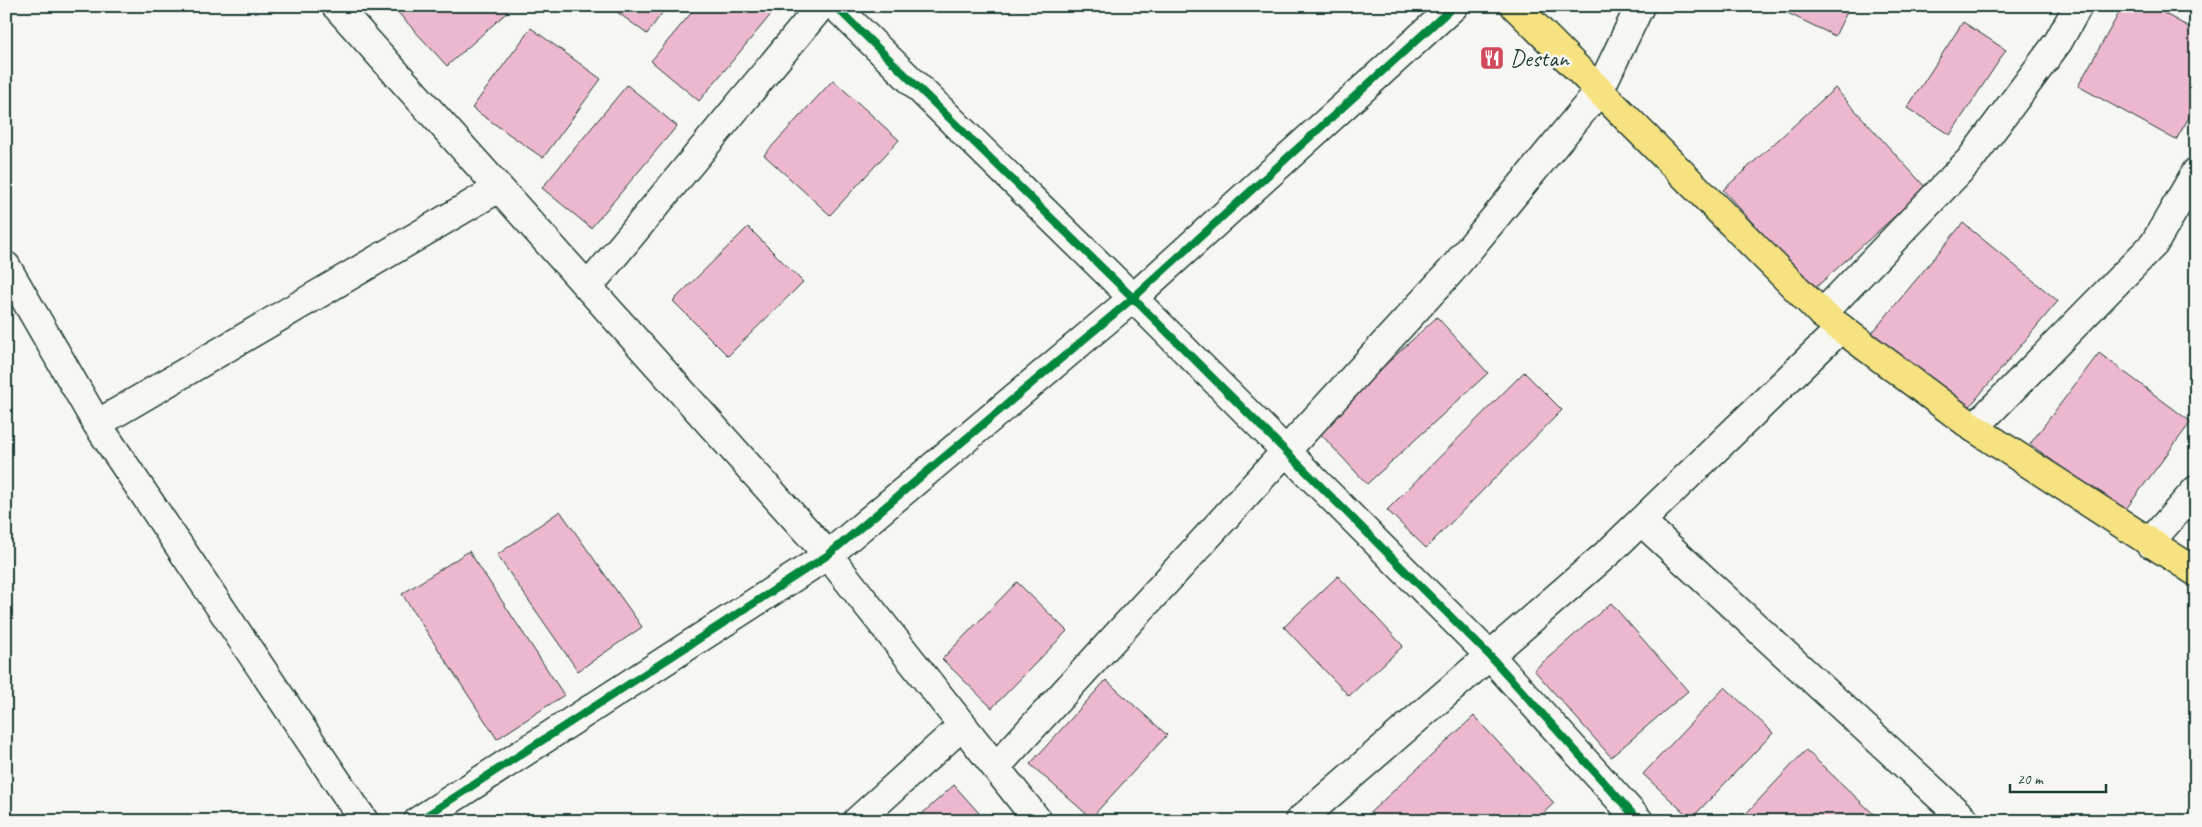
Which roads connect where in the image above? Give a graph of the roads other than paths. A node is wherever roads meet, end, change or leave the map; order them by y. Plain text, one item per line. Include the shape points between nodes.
1 (336, 6) edge
2 (821, 6) edge
3 (835, 6) edge
4 (1454, 6) edge
5 (1514, 6) edge
6 (1640, 6) edge
7 (2078, 6) edge
8 (1599, 91) junction
9 (2196, 172) edge
10 (499, 188) junction
11 (6, 266) edge
12 (588, 287) junction
13 (1133, 298) junction
14 (1832, 321) junction
15 (97, 424) junction
16 (1974, 428) junction
17 (1285, 450) junction
18 (2196, 490) edge
19 (1641, 521) junction
20 (2150, 543) junction
21 (828, 555) junction
22 (2196, 572) edge
23 (1490, 656) junction
24 (962, 725) junction
25 (996, 768) junction
26 (364, 821) edge
27 (418, 821) edge
28 (857, 821) edge
29 (1038, 821) edge
30 (1299, 821) edge
31 (1639, 821) edge
32 (1966, 821) edge

1 - 10 street
2 - 12 street
3 - 13 street
4 - 13 street
5 - 8 main road
6 - 8 street
7 - 14 street via 2058,42 1970,160
8 - 14 main road
8 - 17 street via 1451,271
9 - 16 street via 2154,244
10 - 12 street
10 - 15 street
11 - 15 street
12 - 21 street
13 - 17 street
13 - 21 street
14 - 16 main road
14 - 19 street
15 - 26 street
16 - 20 main road
17 - 23 street
17 - 25 street
18 - 20 street
19 - 23 street
19 - 32 street
20 - 22 main road
21 - 24 street
21 - 27 street
23 - 30 street
23 - 31 street
24 - 25 street
24 - 28 street
25 - 29 street

